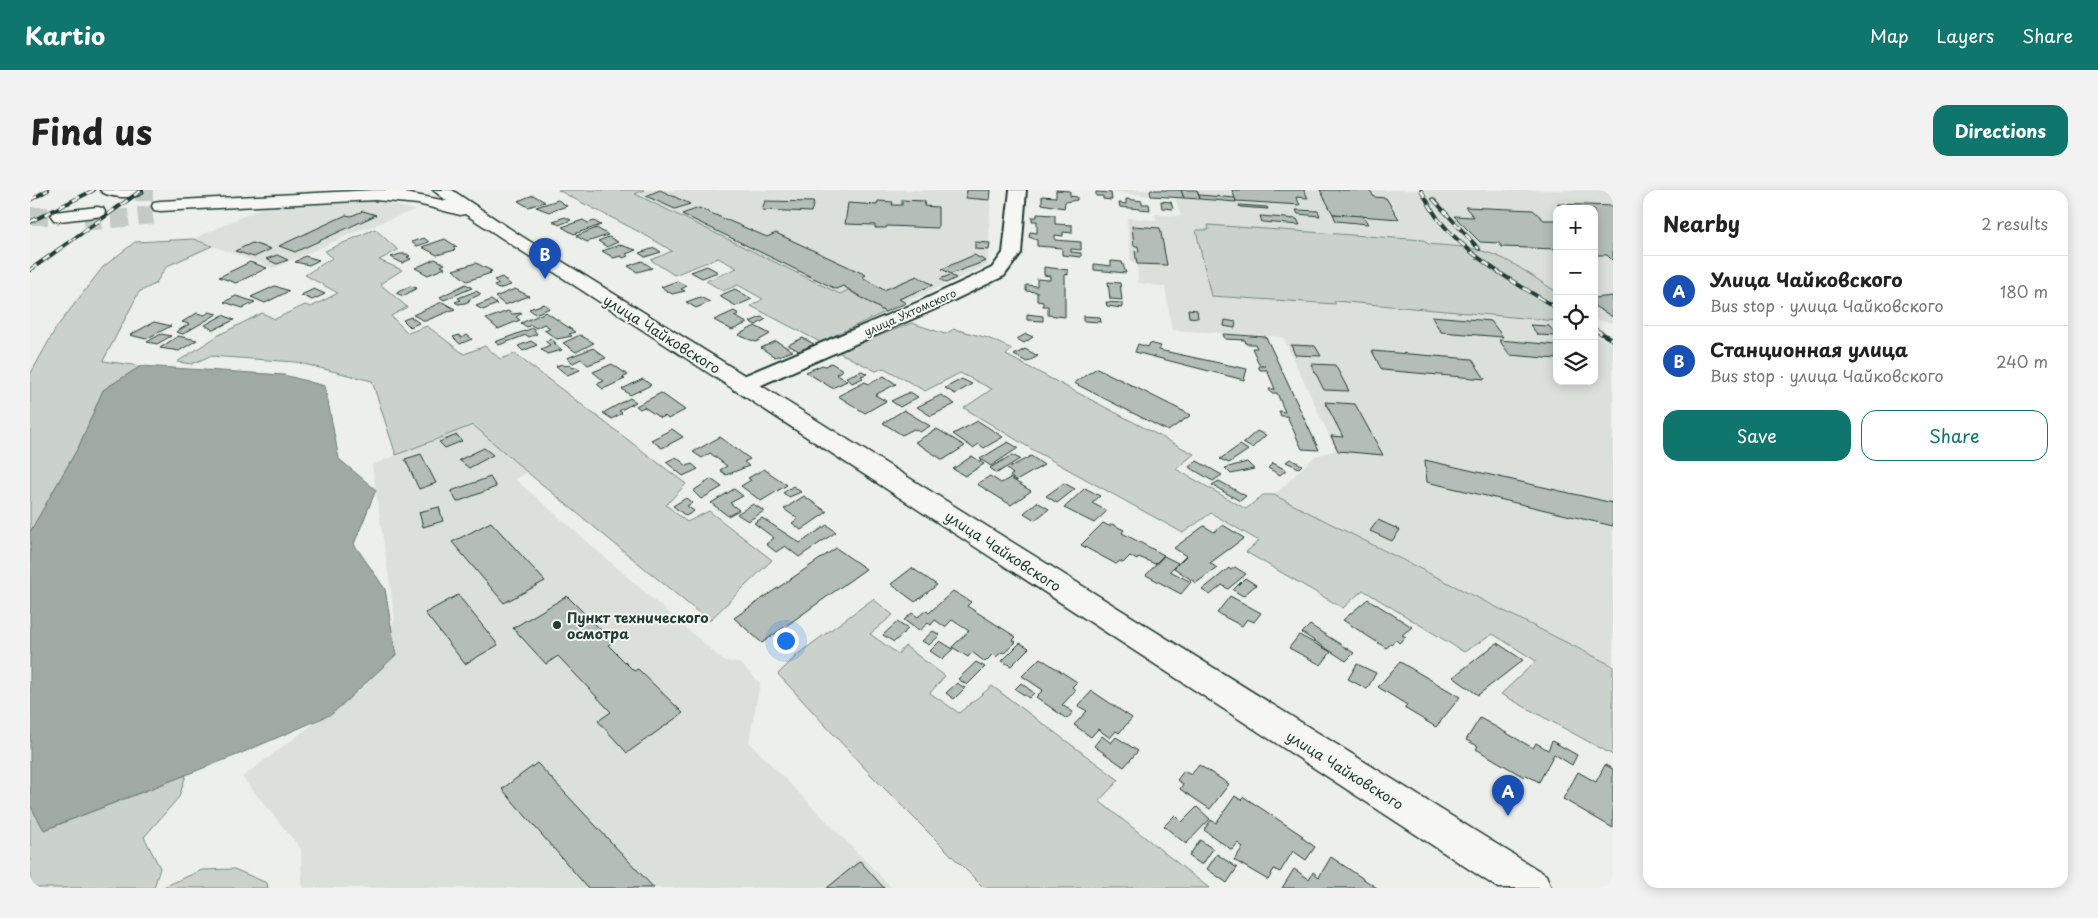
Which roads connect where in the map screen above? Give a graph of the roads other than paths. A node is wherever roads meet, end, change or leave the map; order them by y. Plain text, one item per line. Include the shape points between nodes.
1 (108, 190) edge
2 (221, 190) edge
3 (334, 190) edge
4 (398, 190) edge
5 (440, 190) edge
6 (1018, 190) edge
7 (135, 192) dead end
8 (362, 196) junction
9 (475, 215) junction
10 (91, 217) tunnel mouth
11 (54, 221) tunnel mouth
12 (742, 385) junction
13 (1532, 888) edge

1 - 7 main road
2 - 8 main road via 157,205
3 - 8 main road via 343,195
4 - 8 main road
5 - 9 main road, улица Чайковского
6 - 12 street, улица Ухтомского via 1012,253 998,272
8 - 9 main road, улица Чайковского via 419,200
9 - 12 main road, улица Чайковского
10 - 11 main road
12 - 13 main road, улица Чайковского

